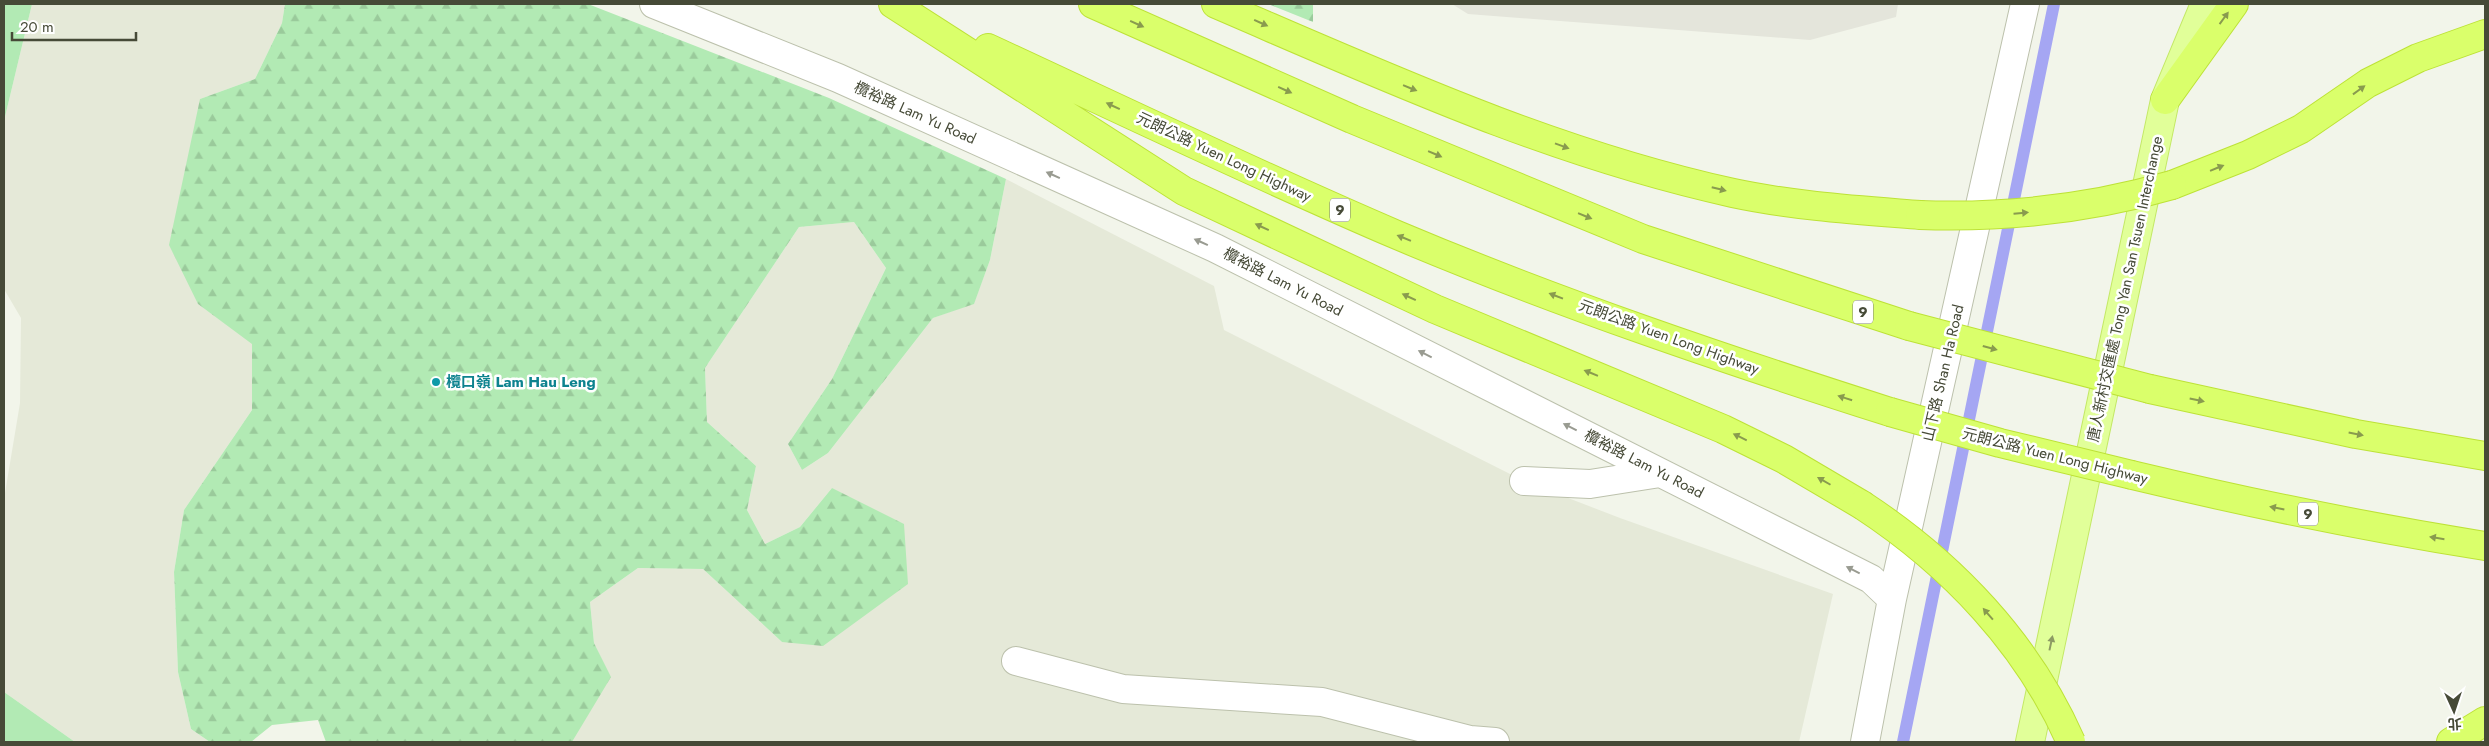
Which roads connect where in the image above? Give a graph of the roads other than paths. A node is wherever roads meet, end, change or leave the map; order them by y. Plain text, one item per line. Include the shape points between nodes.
1 (654, 4) edge
2 (893, 4) edge
3 (1092, 4) edge
4 (1216, 4) edge
5 (2025, 4) edge
6 (2205, 4) edge
7 (2234, 4) edge
8 (2485, 34) edge
9 (2165, 100) junction
10 (2485, 456) edge
11 (1660, 473) junction
12 (1524, 480) dead end
13 (2485, 546) edge
14 (1892, 599) junction
15 (1016, 661) dead end
16 (2485, 721) edge
17 (1495, 742) edge
18 (1865, 742) edge
19 (2030, 742) edge
20 (2071, 742) edge
21 (2451, 742) edge

11 -> 1 street, 欖裕路 Lam Yu Road via 1215,248 838,78
13 -> 2 highway, 元朗公路 Yuen Long Highway / 9, bridge via 2242,501 2000,443 1890,412 1671,341 1400,236
20 -> 2 highway, bridge via 2041,683 2012,642 1977,602 1917,545 1862,505 1784,459 1723,429 1434,309 1184,191
3 -> 10 highway, 9, bridge via 1352,119 1643,239 1909,326 2150,389 2356,434
4 -> 8 highway, bridge via 1406,86 1583,153 1734,193 1834,208 1920,215 1970,216 2046,211 2132,196 2172,185 2248,156 2301,129 2368,83 2418,58
5 - 14 street, 山下路 Shan Ha Road
6 - 9 main road, 唐人新村交匯處 Tong Yan San Tsuen Interchange
9 -> 7 highway
19 -> 9 main road, 唐人新村交匯處 Tong Yan San Tsuen Interchange
11 - 12 street via 1590,484
14 -> 11 street, 欖裕路 Lam Yu Road via 1871,579
14 - 18 street, 山下路 Shan Ha Road
15 - 17 street via 1123,690 1322,702 1470,740
16 - 21 highway

